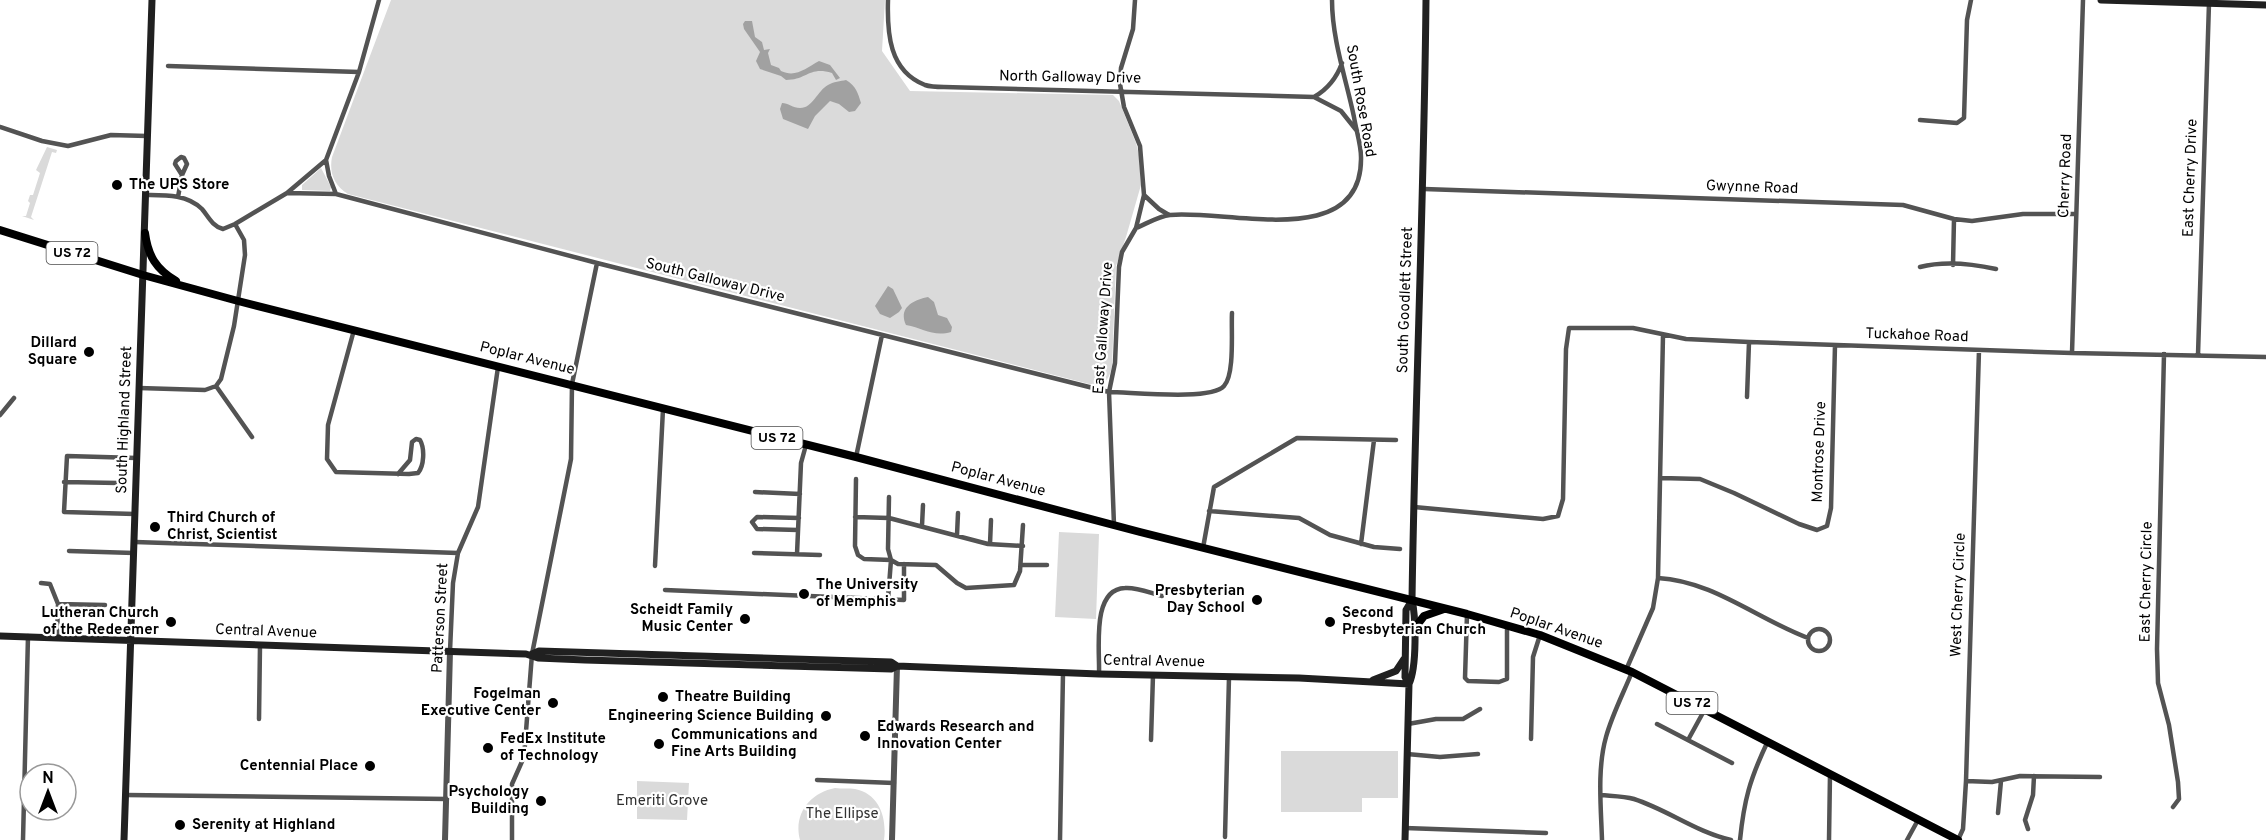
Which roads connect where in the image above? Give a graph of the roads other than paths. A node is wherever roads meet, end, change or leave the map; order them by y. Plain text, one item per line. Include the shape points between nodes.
1 (152, 0) edge
2 (379, 0) edge
3 (888, 0) edge
4 (1135, 0) edge
5 (1332, 0) edge
6 (1426, 0) edge
7 (1971, 0) edge
8 (2084, 0) edge
9 (2101, 0) edge
10 (2145, 0) edge
11 (2249, 2) edge
12 (2209, 3) junction
13 (2266, 5) edge
14 (1342, 62) junction
15 (168, 66) dead end
16 (359, 72) junction
17 (1121, 91) junction
18 (1314, 97) junction
19 (1920, 120) dead end
20 (0, 127) edge
21 (1357, 131) junction
22 (147, 136) junction
23 (326, 160) junction
24 (182, 175) dead end
25 (1424, 189) junction
26 (287, 193) junction
27 (336, 194) junction
28 (146, 195) junction
29 (1144, 195) junction
30 (178, 197) junction
31 (2076, 214) junction
32 (1169, 215) junction
33 (1954, 219) junction
34 (235, 224) junction
35 (1136, 228) junction
36 (0, 230) edge
37 (145, 233) junction
38 (597, 263) junction
39 (1953, 265) junction
40 (1920, 267) dead end
41 (1996, 269) dead end
42 (143, 275) junction
43 (185, 286) junction
44 (238, 301) junction
45 (1232, 313) dead end
46 (354, 330) junction
47 (1663, 334) junction
48 (882, 335) junction
49 (1749, 342) junction
50 (1835, 345) junction
51 (1978, 350) junction
52 (2072, 353) junction
53 (2164, 354) junction
54 (2198, 355) junction
55 (2266, 357) edge
56 (498, 367) junction
57 (572, 384) junction
58 (216, 386) junction
59 (139, 388) junction
60 (1109, 392) junction
61 (1748, 397) dead end
62 (14, 398) dead end
63 (663, 409) junction
64 (0, 414) edge
65 (252, 437) dead end
66 (1374, 440) junction
67 (1396, 440) dead end
68 (806, 445) junction
69 (856, 457) junction
70 (137, 458) junction
71 (398, 474) junction
72 (1661, 478) junction
73 (856, 480) dead end
74 (64, 482) junction
75 (118, 483) dead end
76 (755, 492) dead end
77 (800, 494) junction
78 (889, 497) dead end
79 (923, 505) dead end
80 (1414, 507) junction
81 (1209, 511) junction
82 (958, 513) dead end
83 (135, 514) junction
84 (855, 517) junction
85 (799, 518) junction
86 (889, 518) junction
87 (991, 520) dead end
88 (1023, 525) dead end
89 (1114, 525) junction
90 (922, 526) junction
91 (798, 530) junction
92 (957, 535) junction
93 (135, 542) junction
94 (990, 544) junction
95 (1361, 544) junction
96 (1023, 546) junction
97 (1203, 548) junction
98 (1400, 549) dead end
99 (69, 551) dead end
100 (135, 553) junction
101 (458, 553) junction
102 (754, 553) dead end
103 (797, 554) junction
104 (820, 555) dead end
105 (891, 561) junction
106 (904, 564) junction
107 (1021, 565) junction
108 (1047, 565) dead end
109 (655, 566) dead end
110 (1658, 578) junction
111 (41, 583) dead end
112 (665, 590) dead end
113 (1161, 596) dead end
114 (888, 599) junction
115 (1412, 600) junction
116 (58, 604) junction
117 (105, 605) dead end
118 (1446, 609) junction
119 (1467, 614) junction
120 (1507, 626) junction
121 (1414, 629) junction
122 (1540, 635) junction
123 (0, 636) edge
124 (28, 636) junction
125 (57, 637) junction
126 (1808, 638) junction
127 (131, 641) junction
128 (260, 645) junction
129 (450, 651) junction
130 (532, 654) junction
131 (1405, 656) junction
132 (897, 666) junction
133 (1629, 671) junction
134 (1063, 673) junction
135 (1099, 674) junction
136 (1153, 675) junction
137 (1230, 677) junction
138 (1361, 682) junction
139 (1409, 684) junction
140 (1480, 709) dead end
141 (1705, 710) junction
142 (259, 718) dead end
143 (1408, 724) junction
144 (1657, 724) dead end
145 (1531, 739) dead end
146 (1151, 740) dead end
147 (1688, 740) junction
148 (1767, 743) junction
149 (1407, 754) junction
150 (1478, 754) dead end
151 (1732, 763) dead end
152 (1830, 774) junction
153 (2034, 776) junction
154 (2100, 777) dead end
155 (816, 780) dead end
156 (1966, 781) junction
157 (2001, 781) junction
158 (894, 783) junction
159 (126, 795) junction
160 (1601, 795) junction
161 (447, 799) junction
162 (2174, 807) dead end
163 (1998, 813) dead end
164 (1918, 820) junction
165 (1405, 828) junction
166 (2028, 829) dead end
167 (1546, 833) dead end
168 (1225, 837) dead end
169 (23, 840) edge
170 (124, 840) edge
171 (444, 840) edge
172 (512, 840) edge
173 (892, 840) edge
174 (1060, 840) edge
175 (1405, 840) edge
176 (1602, 840) edge
177 (1731, 840) edge
178 (1740, 840) edge
179 (1829, 840) edge
180 (1907, 840) edge
181 (1958, 840) edge

1 - 22 main road, South Highland Street
2 - 16 street
3 - 17 street, North Galloway Drive via 894,58 925,85
4 - 17 street, East Galloway Drive via 1121,68
5 - 14 street, South Rose Road
6 - 25 main road, South Goodlett Street
7 - 19 street via 1964,118 1957,123
8 - 31 street, Cherry Road
9 - 10 main road
10 - 12 main road
11 - 12 main road
11 - 13 main road
12 - 54 street, East Cherry Drive
14 - 18 street via 1330,84
14 - 21 street, South Rose Road
15 - 16 street
16 - 23 street
17 - 18 street, North Galloway Drive
17 - 29 street, East Galloway Drive via 1140,146
18 - 21 street, North Galloway Drive via 1341,111
20 - 22 street via 68,146 111,135
21 - 32 street, South Rose Road via 1361,158 1357,184 1346,202 1327,214 1305,219
22 - 28 main road, South Highland Street
23 - 26 street
23 - 27 street
24 - 30 street
25 - 33 street, Gwynne Road via 1903,205
25 - 80 main road, South Goodlett Street
26 - 27 street, South Galloway Drive
26 - 34 street
27 - 38 street, South Galloway Drive
28 - 30 street
28 - 37 main road, South Highland Street
29 - 32 street
29 - 35 street, East Galloway Drive
30 - 34 street via 198,206 218,227
31 - 33 street, Gwynne Road
31 - 52 street, Cherry Road
32 - 35 street, South Rose Road
33 - 39 street
34 - 44 street via 246,246
35 - 60 street, East Galloway Drive via 1122,252 1119,267 1115,363
36 - 42 main road, Poplar Avenue / US 72
37 - 42 main road, South Highland Street
37 - 43 main road via 156,265
38 - 48 street, South Galloway Drive
38 - 57 street
39 - 40 street
39 - 41 street
42 - 43 main road, Poplar Avenue / US 72
42 - 59 main road, South Highland Street
43 - 44 main road, Poplar Avenue / US 72
44 - 46 main road, Poplar Avenue / US 72
44 - 58 street
45 - 60 street, South Galloway Drive via 1230,370 1224,386 1197,394
46 - 56 main road, Poplar Avenue / US 72
46 - 71 street via 328,425 327,459 336,472
47 - 49 street, Tuckahoe Road
47 - 72 street
47 - 80 street, Tuckahoe Road via 1633,328 1569,328 1563,499 1558,516 1544,519
48 - 60 street, South Galloway Drive
48 - 69 street
49 - 50 street, Tuckahoe Road
49 - 61 street
50 - 51 street, Tuckahoe Road
50 - 72 street, Montrose Drive via 1831,508 1827,526 1817,530 1799,524 1700,479
51 - 52 street, Tuckahoe Road
51 - 156 street, West Cherry Circle
52 - 53 street, Tuckahoe Road
53 - 54 street, Tuckahoe Road
53 - 162 street, East Cherry Circle via 2157,649 2158,683 2178,782 2179,799
54 - 55 street, Tuckahoe Road
56 - 57 main road, Poplar Avenue / US 72
56 - 101 street, Patterson Street via 478,507
57 - 63 main road, Poplar Avenue / US 72
57 - 130 street via 571,459
58 - 59 street via 205,390
58 - 65 street
59 - 70 main road, South Highland Street
60 - 89 street, East Galloway Drive
62 - 64 street
63 - 68 main road, Poplar Avenue / US 72
63 - 109 street
66 - 67 street
66 - 81 street via 1297,438 1214,487
66 - 95 street
68 - 69 main road, Poplar Avenue / US 72
68 - 77 street
69 - 89 main road, Poplar Avenue / US 72
70 - 74 street via 67,456
70 - 83 main road, South Highland Street
71 - 71 street via 420,471 420,440 412,442 410,460
72 - 110 street
73 - 84 street
74 - 75 street
74 - 83 street via 64,512
76 - 77 street
77 - 85 street
78 - 86 street
79 - 90 street
80 - 115 main road, South Goodlett Street
81 - 95 street via 1299,518 1330,535
81 - 97 street
82 - 92 street
83 - 93 main road, South Highland Street
84 - 86 street
84 - 105 street via 858,555 868,560
85 - 91 street
85 - 91 street via 757,517 752,522 757,528
86 - 90 street
86 - 105 street
87 - 94 street
88 - 96 street
89 - 97 main road, Poplar Avenue / US 72
90 - 92 street
91 - 103 street
92 - 94 street
93 - 100 main road, South Highland Street
93 - 101 street
94 - 96 street
95 - 98 street
96 - 107 street
97 - 115 main road, Poplar Avenue / US 72
99 - 100 street
100 - 127 main road, South Highland Street
101 - 129 street, Patterson Street
102 - 103 street
103 - 104 street
105 - 106 street
105 - 114 street
106 - 107 street via 938,566 966,588 1014,585
106 - 114 street via 904,600
107 - 108 street
110 - 126 street via 1688,581
110 - 133 street via 1653,608
111 - 116 street via 50,584
112 - 114 street
113 - 135 street via 1125,588 1106,598 1101,610
115 - 118 main road, Poplar Avenue / US 72
115 - 121 main road, South Goodlett Street
115 - 131 main road, South Goodlett Street via 1406,610
116 - 117 street
116 - 125 street
118 - 119 main road, Poplar Avenue / US 72
118 - 121 main road via 1424,616
119 - 120 main road, Poplar Avenue / US 72
119 - 120 street via 1468,681 1507,679
120 - 122 main road, Poplar Avenue / US 72
121 - 139 main road, South Goodlett Street via 1414,668
122 - 133 main road, Poplar Avenue / US 72
122 - 145 street via 1533,657
123 - 124 main road, Central Avenue
124 - 125 main road, Central Avenue
124 - 169 street
125 - 127 main road, Central Avenue
126 - 126 street via 1811,632 1823,630 1828,634 1829,646 1818,652 1808,644
127 - 128 main road, Central Avenue
127 - 159 main road, South Highland Street
128 - 129 main road, Central Avenue
128 - 142 street
129 - 130 main road, Central Avenue
129 - 161 street, Patterson Street
130 - 132 main road, Central Avenue via 538,658 585,660 891,669
130 - 172 street via 524,757 512,784
131 - 138 main road via 1396,671
131 - 139 main road, South Goodlett Street
132 - 134 main road, Central Avenue
132 - 158 street
133 - 141 main road, Poplar Avenue / US 72
133 - 160 street via 1605,739
134 - 135 main road, Central Avenue
134 - 174 street
135 - 136 main road, Central Avenue
136 - 137 main road, Central Avenue
136 - 146 street
137 - 138 main road, Central Avenue
137 - 168 street
138 - 139 main road, Central Avenue
139 - 143 main road, South Goodlett Street
140 - 143 street via 1463,719
141 - 147 street
141 - 148 main road, Poplar Avenue / US 72
143 - 149 main road, South Goodlett Street
144 - 147 street
147 - 151 street
148 - 152 main road, Poplar Avenue / US 72
148 - 178 street via 1744,806
149 - 150 street
149 - 165 main road, South Goodlett Street
152 - 164 main road, Poplar Avenue / US 72
152 - 179 street
153 - 154 street
153 - 157 street
153 - 166 street via 2025,820
155 - 158 street
156 - 157 street
156 - 181 street, West Cherry Circle via 1963,829
157 - 163 street
158 - 173 street
159 - 161 street
159 - 170 main road, South Highland Street
160 - 176 street
160 - 177 street via 1632,798
161 - 171 street, Patterson Street
164 - 180 street
164 - 181 main road, Poplar Avenue / US 72
165 - 167 street
165 - 175 main road, South Goodlett Street

